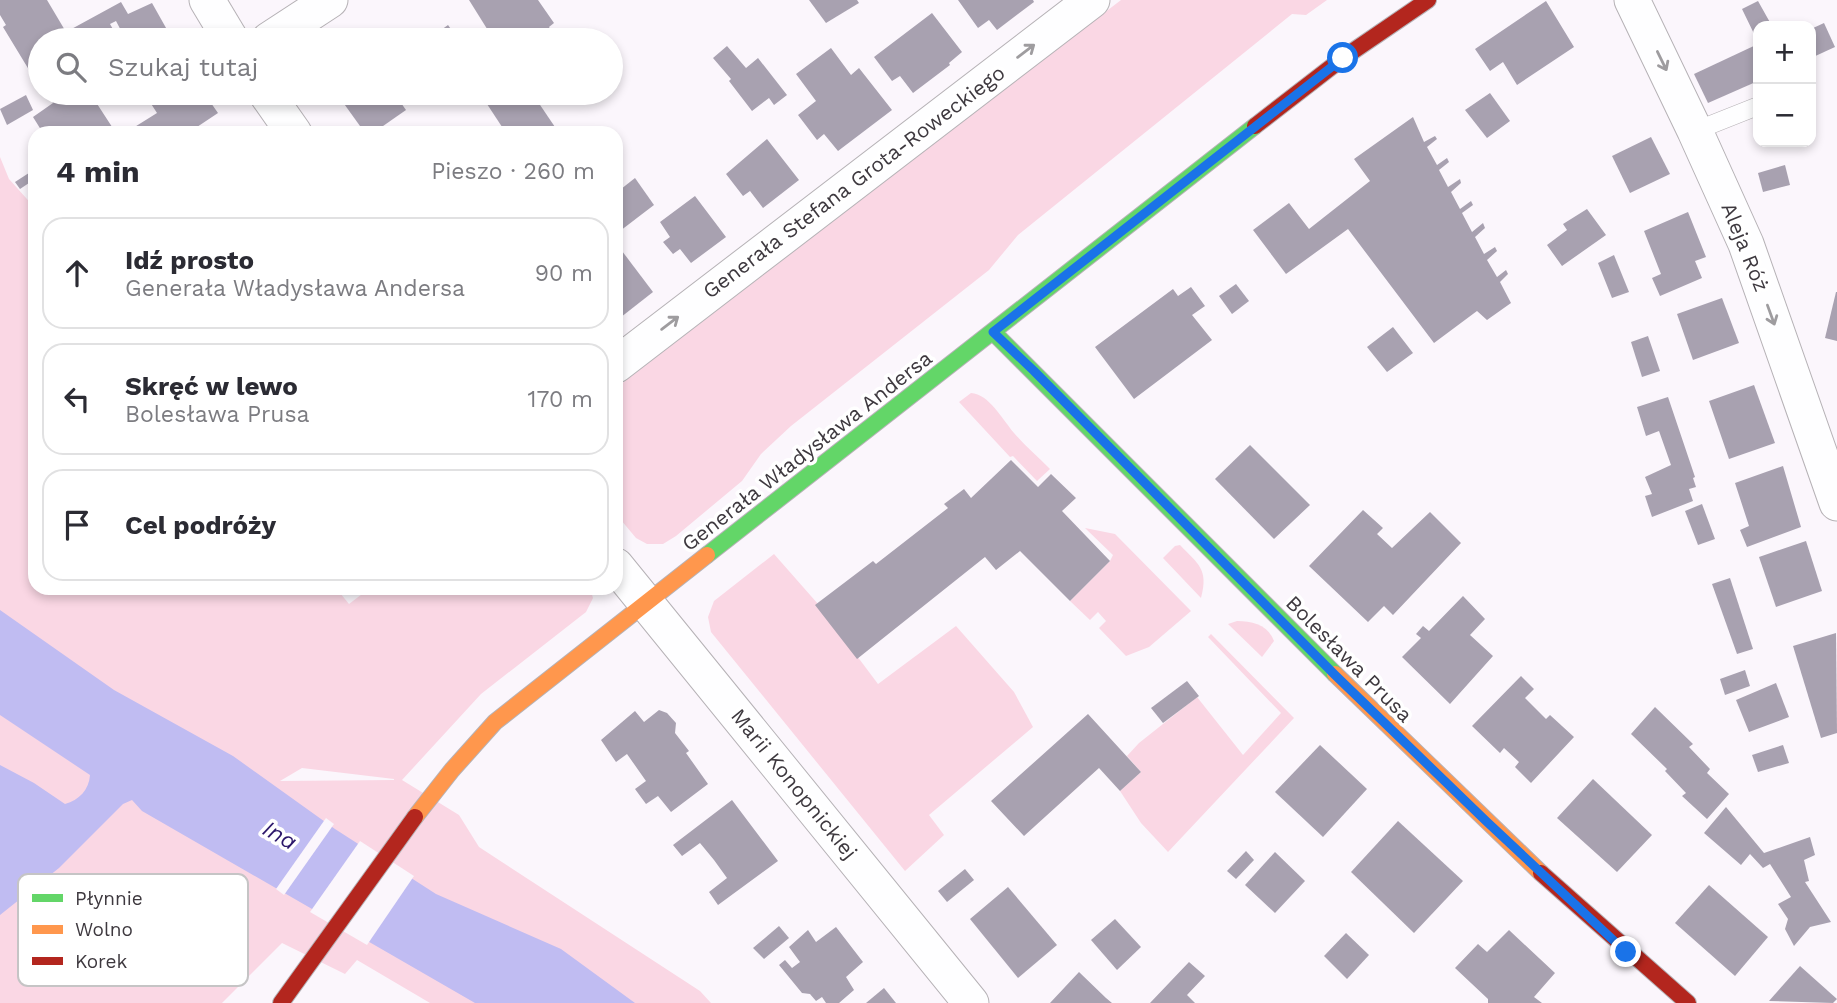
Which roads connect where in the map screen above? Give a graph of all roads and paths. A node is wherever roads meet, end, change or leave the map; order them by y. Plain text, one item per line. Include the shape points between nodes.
1 (207, 0) edge
2 (330, 0) edge
3 (1092, 0) edge
4 (1428, 0) edge
5 (1632, 0) edge
6 (224, 28) edge
7 (287, 28) edge
8 (274, 105) edge
9 (1753, 108) edge
10 (289, 126) edge
11 (1695, 131) junction
12 (993, 332) junction
13 (623, 360) edge
14 (1837, 503) edge
15 (623, 575) edge
16 (645, 603) junction
17 (281, 1003) edge
18 (971, 1003) edge
19 (1688, 1003) edge

1 - 6 street
2 - 7 street
13 -> 3 street, Generała Stefana Grota-Roweckiego
4 - 12 street, Generała Władysława Andersa via 1343,58
5 -> 11 street, Aleja Róż
8 - 10 street
9 - 11 lane
11 -> 14 street, Aleja Róż via 1746,244
12 - 16 street, Generała Władysława Andersa
12 - 19 street, Bolesława Prusa via 1476,812 1626,952
15 - 16 street, Marii Konopnickiej
16 - 17 street, Generała Władysława Andersa via 495,722 452,770
16 - 18 street, Marii Konopnickiej

